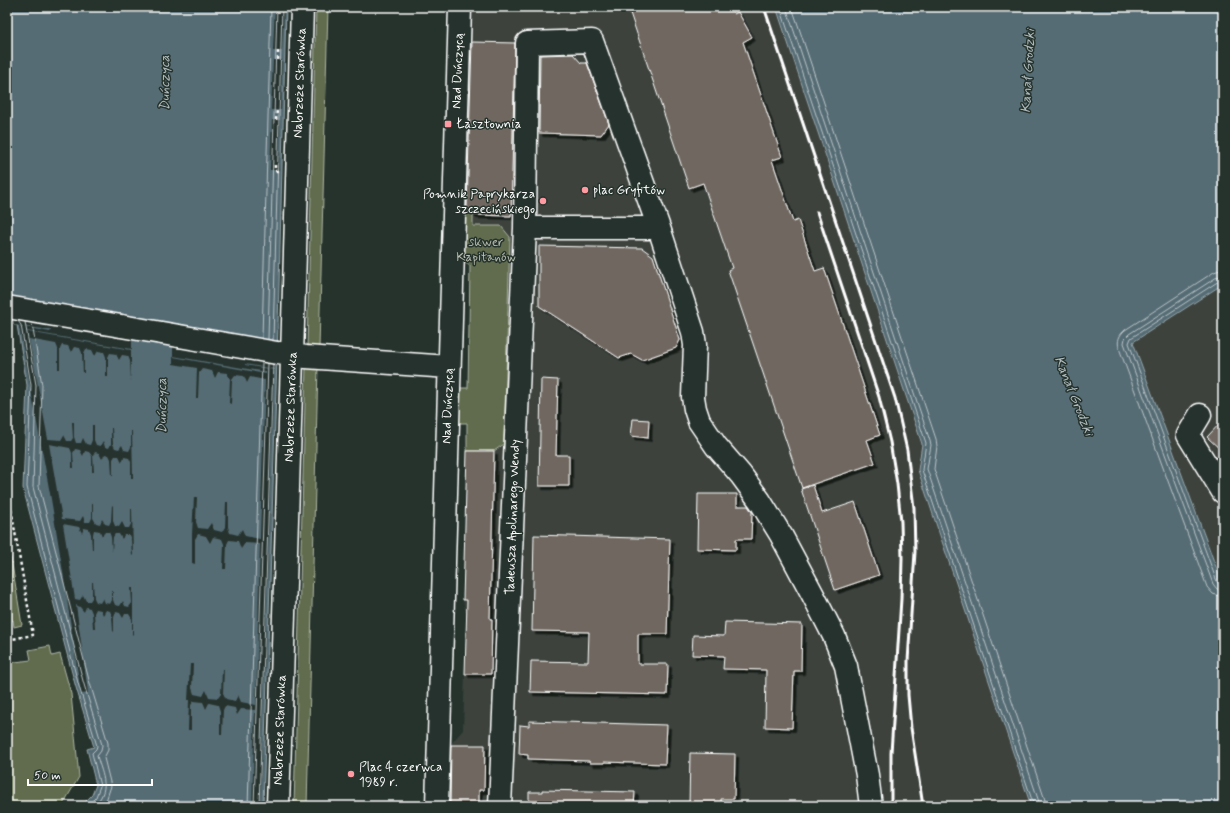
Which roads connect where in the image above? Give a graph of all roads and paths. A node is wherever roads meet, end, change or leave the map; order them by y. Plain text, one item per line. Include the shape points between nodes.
1 (302, 7) edge
2 (460, 7) edge
3 (278, 51) dead end
4 (278, 60) dead end
5 (276, 110) dead end
6 (276, 120) dead end
7 (525, 228) junction
8 (659, 228) junction
9 (7, 307) edge
10 (285, 354) junction
11 (449, 367) junction
12 (1200, 415) dead end
13 (7, 486) edge
14 (1223, 492) edge
15 (7, 640) edge
16 (278, 806) edge
17 (437, 806) edge
18 (500, 806) edge
19 (871, 806) edge

1 - 10 street, Nabrzeże Starówka via 282,170
2 - 11 street, Nad Duńczycą
3 - 4 path
5 - 6 path
7 - 8 street
7 - 8 street, Tadeusza Apolinarego Wendy via 527,43 592,41
7 - 18 street, Tadeusza Apolinarego Wendy
8 - 19 street via 696,345 693,397 699,421 760,501 781,535 834,636 846,666
9 - 10 street, bridge
10 - 11 street
10 - 16 street, Nabrzeże Starówka
11 - 17 street, Nad Duńczycą
12 - 14 street via 1188,435
13 - 15 path via 33,635

